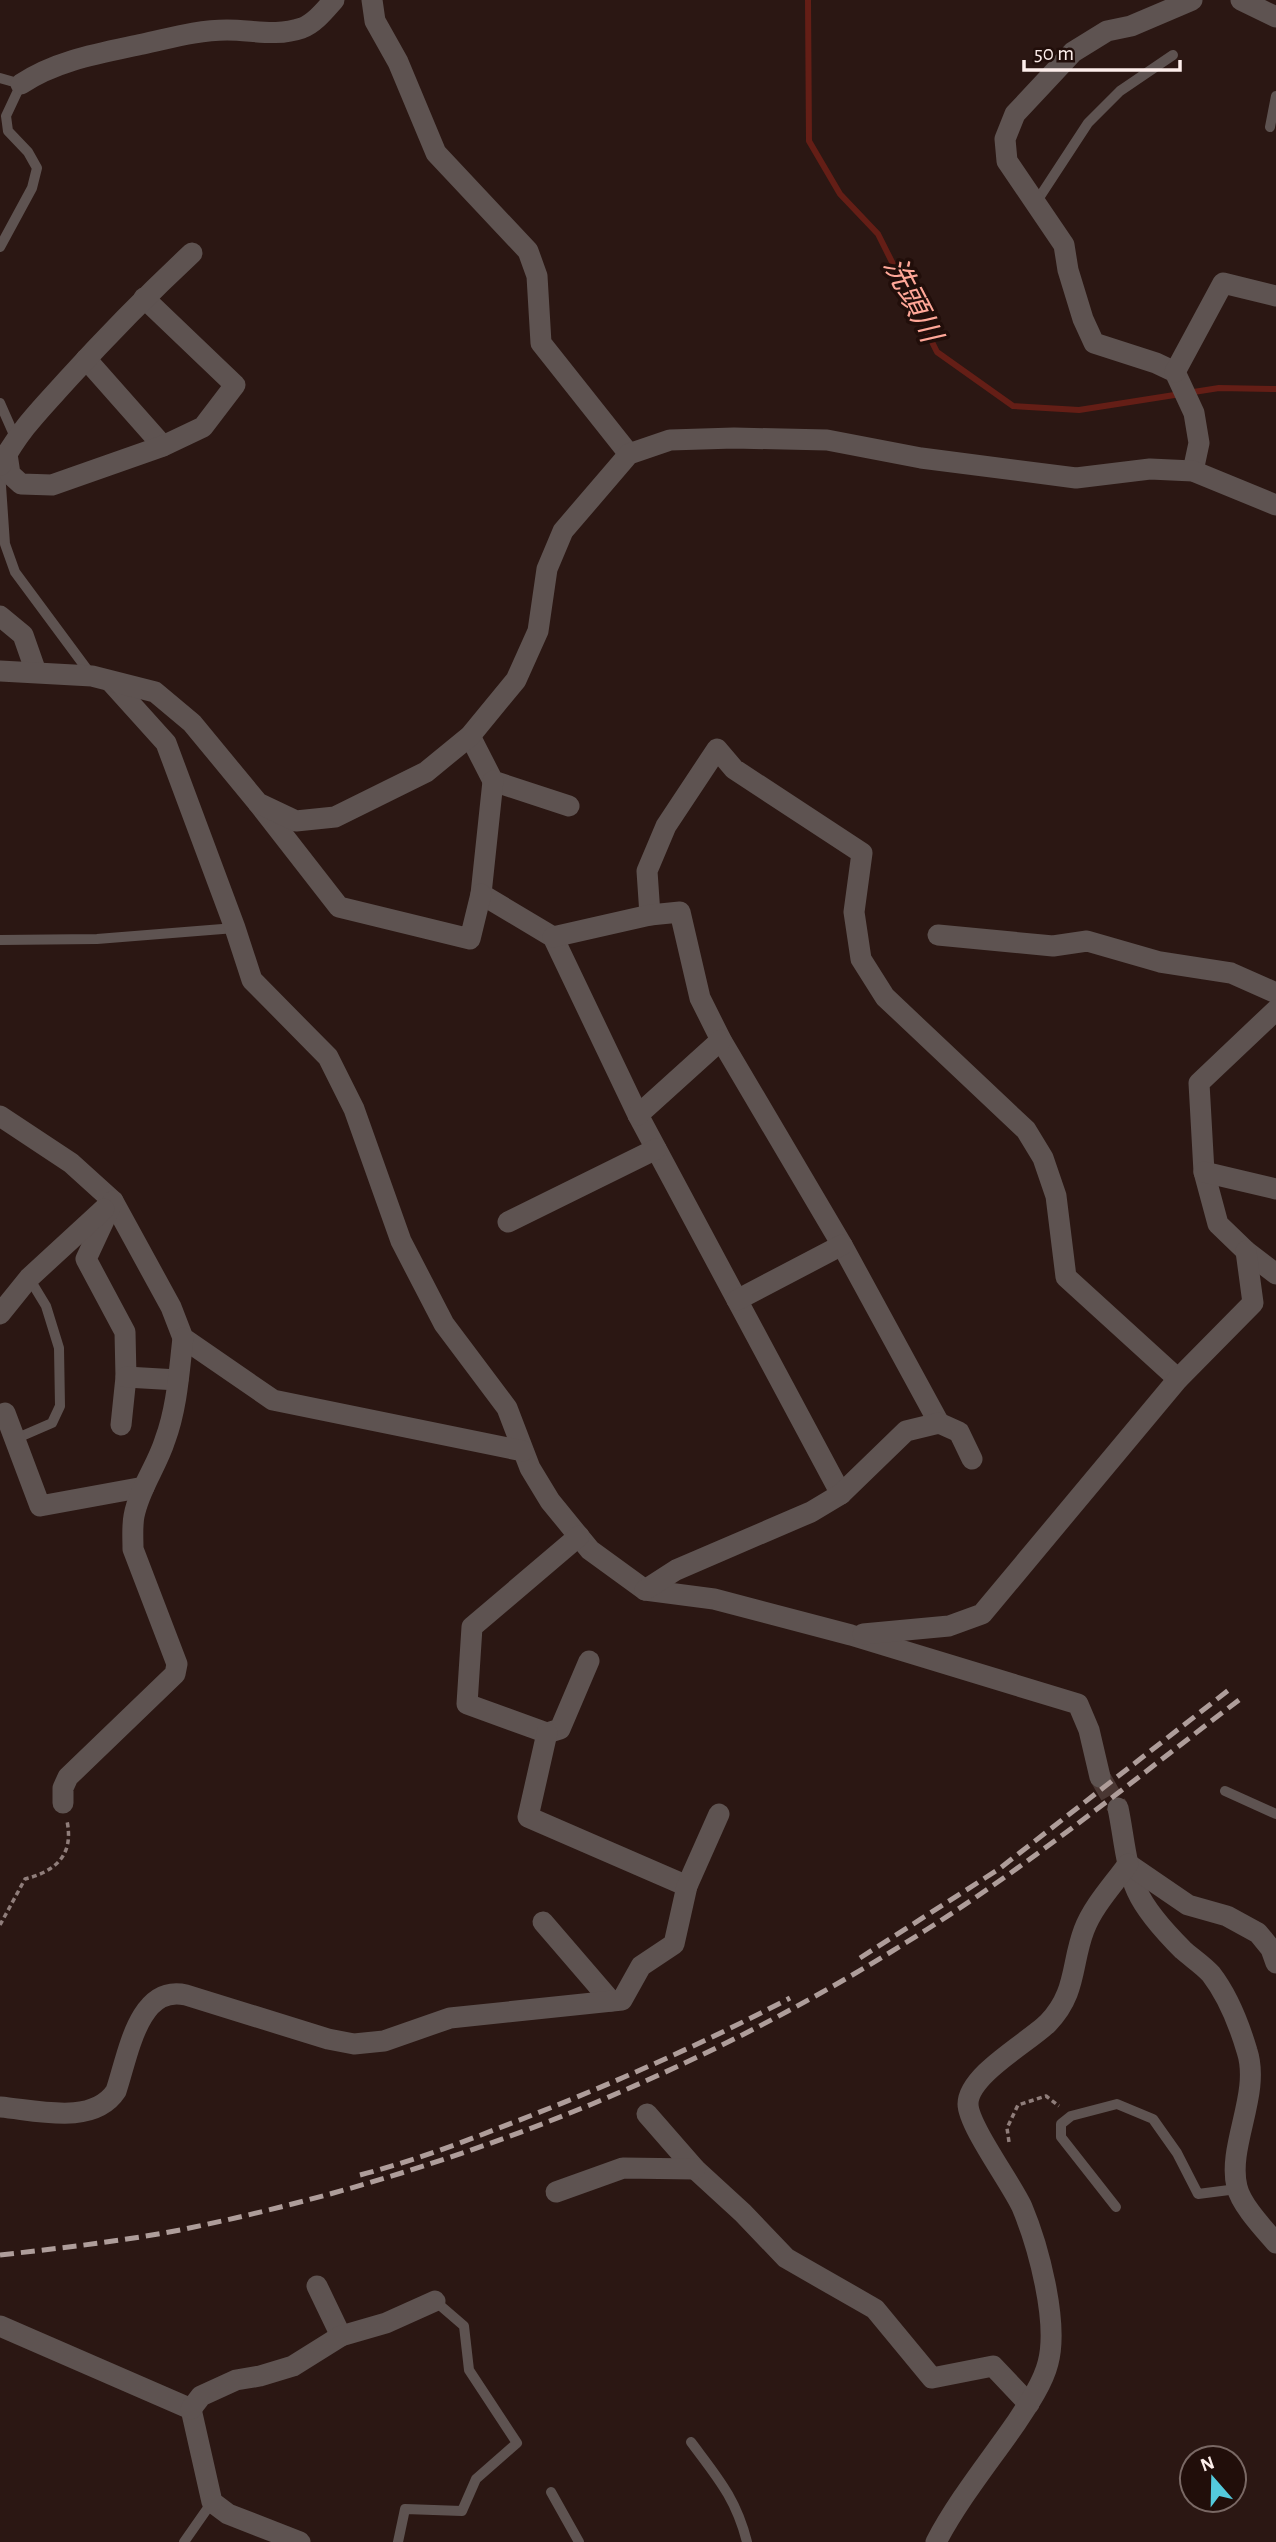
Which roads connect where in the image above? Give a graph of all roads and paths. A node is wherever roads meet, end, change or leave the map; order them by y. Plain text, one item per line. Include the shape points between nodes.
1 (334, 0) edge
2 (372, 0) edge
3 (1192, 0) edge
4 (1241, 0) edge
5 (1276, 17) edge
6 (1173, 55) dead end
7 (0, 78) edge
8 (21, 84) junction
9 (1276, 96) edge
10 (1269, 127) dead end
11 (1035, 204) junction
12 (0, 247) edge
13 (192, 253) dead end
14 (1276, 296) edge
15 (144, 298) junction
16 (86, 359) junction
17 (1175, 372) junction
18 (0, 403) edge
19 (163, 446) junction
20 (629, 454) junction
21 (6, 457) edge
22 (1193, 471) junction
23 (1276, 505) edge
24 (0, 616) edge
25 (0, 671) edge
26 (36, 672) junction
27 (101, 679) junction
28 (470, 736) junction
29 (493, 781) junction
30 (258, 803) junction
31 (569, 806) dead end
32 (481, 894) junction
33 (650, 915) junction
34 (235, 928) junction
35 (938, 935) dead end
36 (553, 937) junction
37 (0, 940) edge
38 (1276, 993) edge
39 (1276, 1010) edge
40 (721, 1040) junction
41 (638, 1115) junction
42 (0, 1116) edge
43 (656, 1149) junction
44 (1204, 1172) junction
45 (1276, 1189) edge
46 (113, 1201) junction
47 (508, 1222) dead end
48 (842, 1245) junction
49 (1246, 1251) junction
50 (1276, 1274) edge
51 (29, 1278) junction
52 (737, 1300) junction
53 (0, 1314) edge
54 (183, 1338) junction
55 (126, 1377) junction
56 (1178, 1379) junction
57 (178, 1380) junction
58 (5, 1413) dead end
59 (939, 1423) junction
60 (121, 1425) dead end
61 (15, 1439) junction
62 (523, 1451) junction
63 (972, 1459) dead end
64 (144, 1487) junction
65 (841, 1494) junction
66 (579, 1536) junction
67 (645, 1590) junction
68 (851, 1635) junction
69 (589, 1661) dead end
70 (547, 1733) junction
71 (1100, 1777) tunnel mouth
72 (1226, 1791) dead end
73 (63, 1803) joint
74 (1118, 1808) tunnel mouth
75 (719, 1814) dead end
76 (1276, 1814) edge
77 (1128, 1864) junction
78 (687, 1886) junction
79 (543, 1922) dead end
80 (0, 1925) edge
81 (1274, 1952) edge
82 (611, 2001) junction
83 (0, 2106) edge
84 (647, 2114) dead end
85 (1071, 2116) junction
86 (695, 2169) junction
87 (1002, 2171) junction
88 (1237, 2189) junction
89 (556, 2192) dead end
90 (1116, 2207) dead end
91 (1276, 2243) edge
92 (317, 2286) dead end
93 (435, 2301) joint
94 (0, 2326) edge
95 (341, 2336) junction
96 (1029, 2403) junction
97 (191, 2409) junction
98 (691, 2442) dead end
99 (551, 2491) dead end
100 (212, 2502) junction
101 (184, 2542) edge
102 (300, 2542) edge
103 (398, 2542) edge
104 (579, 2542) edge
105 (747, 2542) edge
106 (936, 2542) edge

1 - 8 street via 303,28 269,34 192,33 90,55
2 - 20 street via 375,21 398,62 436,153 528,251 537,276 541,343
3 - 11 street via 1131,26 1107,31 1073,52 1015,114 1005,139 1007,161
4 - 5 street
6 - 11 lane via 1120,91 1088,123
7 - 8 lane
8 - 12 lane via 6,116 8,131 37,168 32,188
9 - 10 lane
11 - 17 street via 1064,245 1094,343
13 - 15 street
14 - 17 street via 1223,283
15 - 16 street
15 - 19 street via 235,385 203,427
16 - 19 street
16 - 21 street
17 - 22 street via 1194,413 1199,443
18 - 21 lane
19 - 21 street via 52,485 21,484 10,474
20 - 22 street via 670,440 827,440 921,458 1076,478 1150,469
20 - 28 street via 563,531 547,569 538,631 522,668
21 - 27 lane via 5,544 15,572
22 - 23 street
24 - 26 street via 23,635
25 - 26 street
26 - 27 street
27 - 30 street via 155,692 192,723
27 - 34 street via 166,743
28 - 29 street
28 - 30 street via 426,772 335,817 296,821
29 - 31 street
29 - 32 street
30 - 32 street via 339,906 470,939
32 - 36 street
33 - 36 street
33 - 40 street via 680,912 700,998
33 - 56 street via 647,871 666,826 717,749 734,769 862,853 854,912 861,959 885,997 1026,1130 1043,1158 1056,1196 1066,1277
34 - 37 lane via 97,939
34 - 62 street via 252,980 328,1057 354,1109 401,1241 444,1324 506,1408
35 - 38 street via 1053,946 1087,941 1160,962 1231,973
36 - 41 street
39 - 44 street via 1199,1083
40 - 41 street
40 - 48 street
41 - 43 street
42 - 46 street via 71,1163
43 - 47 street
43 - 52 street
44 - 45 street
44 - 49 street via 1218,1224
46 - 51 street
46 - 54 street
46 - 55 street via 86,1259 125,1332
48 - 52 street
48 - 59 street
49 - 50 street
49 - 56 street via 1253,1303
51 - 53 street
51 - 61 lane via 46,1306 59,1348 60,1406 52,1423
52 - 65 street
54 - 57 street
54 - 62 street via 273,1400
55 - 57 street
55 - 60 street
56 - 68 street via 982,1614 948,1626
57 - 64 street via 166,1440
58 - 61 street
59 - 63 street via 959,1432
59 - 65 street via 906,1431
61 - 64 street via 40,1506
62 - 66 street via 550,1501
64 - 73 street via 134,1516 133,1549 177,1664 175,1674 68,1777
65 - 67 street via 811,1512 676,1570
66 - 67 street via 590,1550
66 - 70 street via 472,1627 467,1704
67 - 68 street via 714,1599
68 - 71 street via 1078,1704
69 - 70 street via 560,1729
70 - 78 street via 528,1817
72 - 76 lane
73 - 80 path via 69,1828 66,1853 56,1866 25,1879
74 - 77 street
75 - 78 street
77 - 81 street via 1188,1905 1242,1923
77 - 87 street via 1085,1927 1074,1979 1064,2001 1049,2022 990,2070 969,2096 973,2123
77 - 88 street via 1138,1893 1183,1949 1210,1973 1227,2000 1249,2054 1251,2070 1235,2165
78 - 82 street via 674,1944 641,1966 622,2000
79 - 82 street
82 - 83 street via 450,2018 384,2041 354,2044 186,1995 165,1995 142,2013 110,2100 76,2113
84 - 86 street
85 - 87 path via 1046,2096 1018,2105 1006,2128 1013,2161
85 - 88 lane via 1117,2104 1153,2119 1198,2194
85 - 90 lane via 1061,2124 1061,2137
86 - 89 street via 623,2168
86 - 96 street via 786,2258 875,2309 932,2378 993,2366
87 - 96 street via 1028,2221 1051,2336 1048,2364
88 - 91 street
92 - 95 street
93 - 95 street via 386,2323
93 - 103 lane via 464,2326 469,2370 517,2442 476,2479 462,2511 405,2509
94 - 97 street
95 - 97 street via 293,2366 236,2380 201,2396
96 - 106 street
97 - 100 street
98 - 105 lane via 727,2489
99 - 104 lane
100 - 101 lane
100 - 102 street via 228,2514

